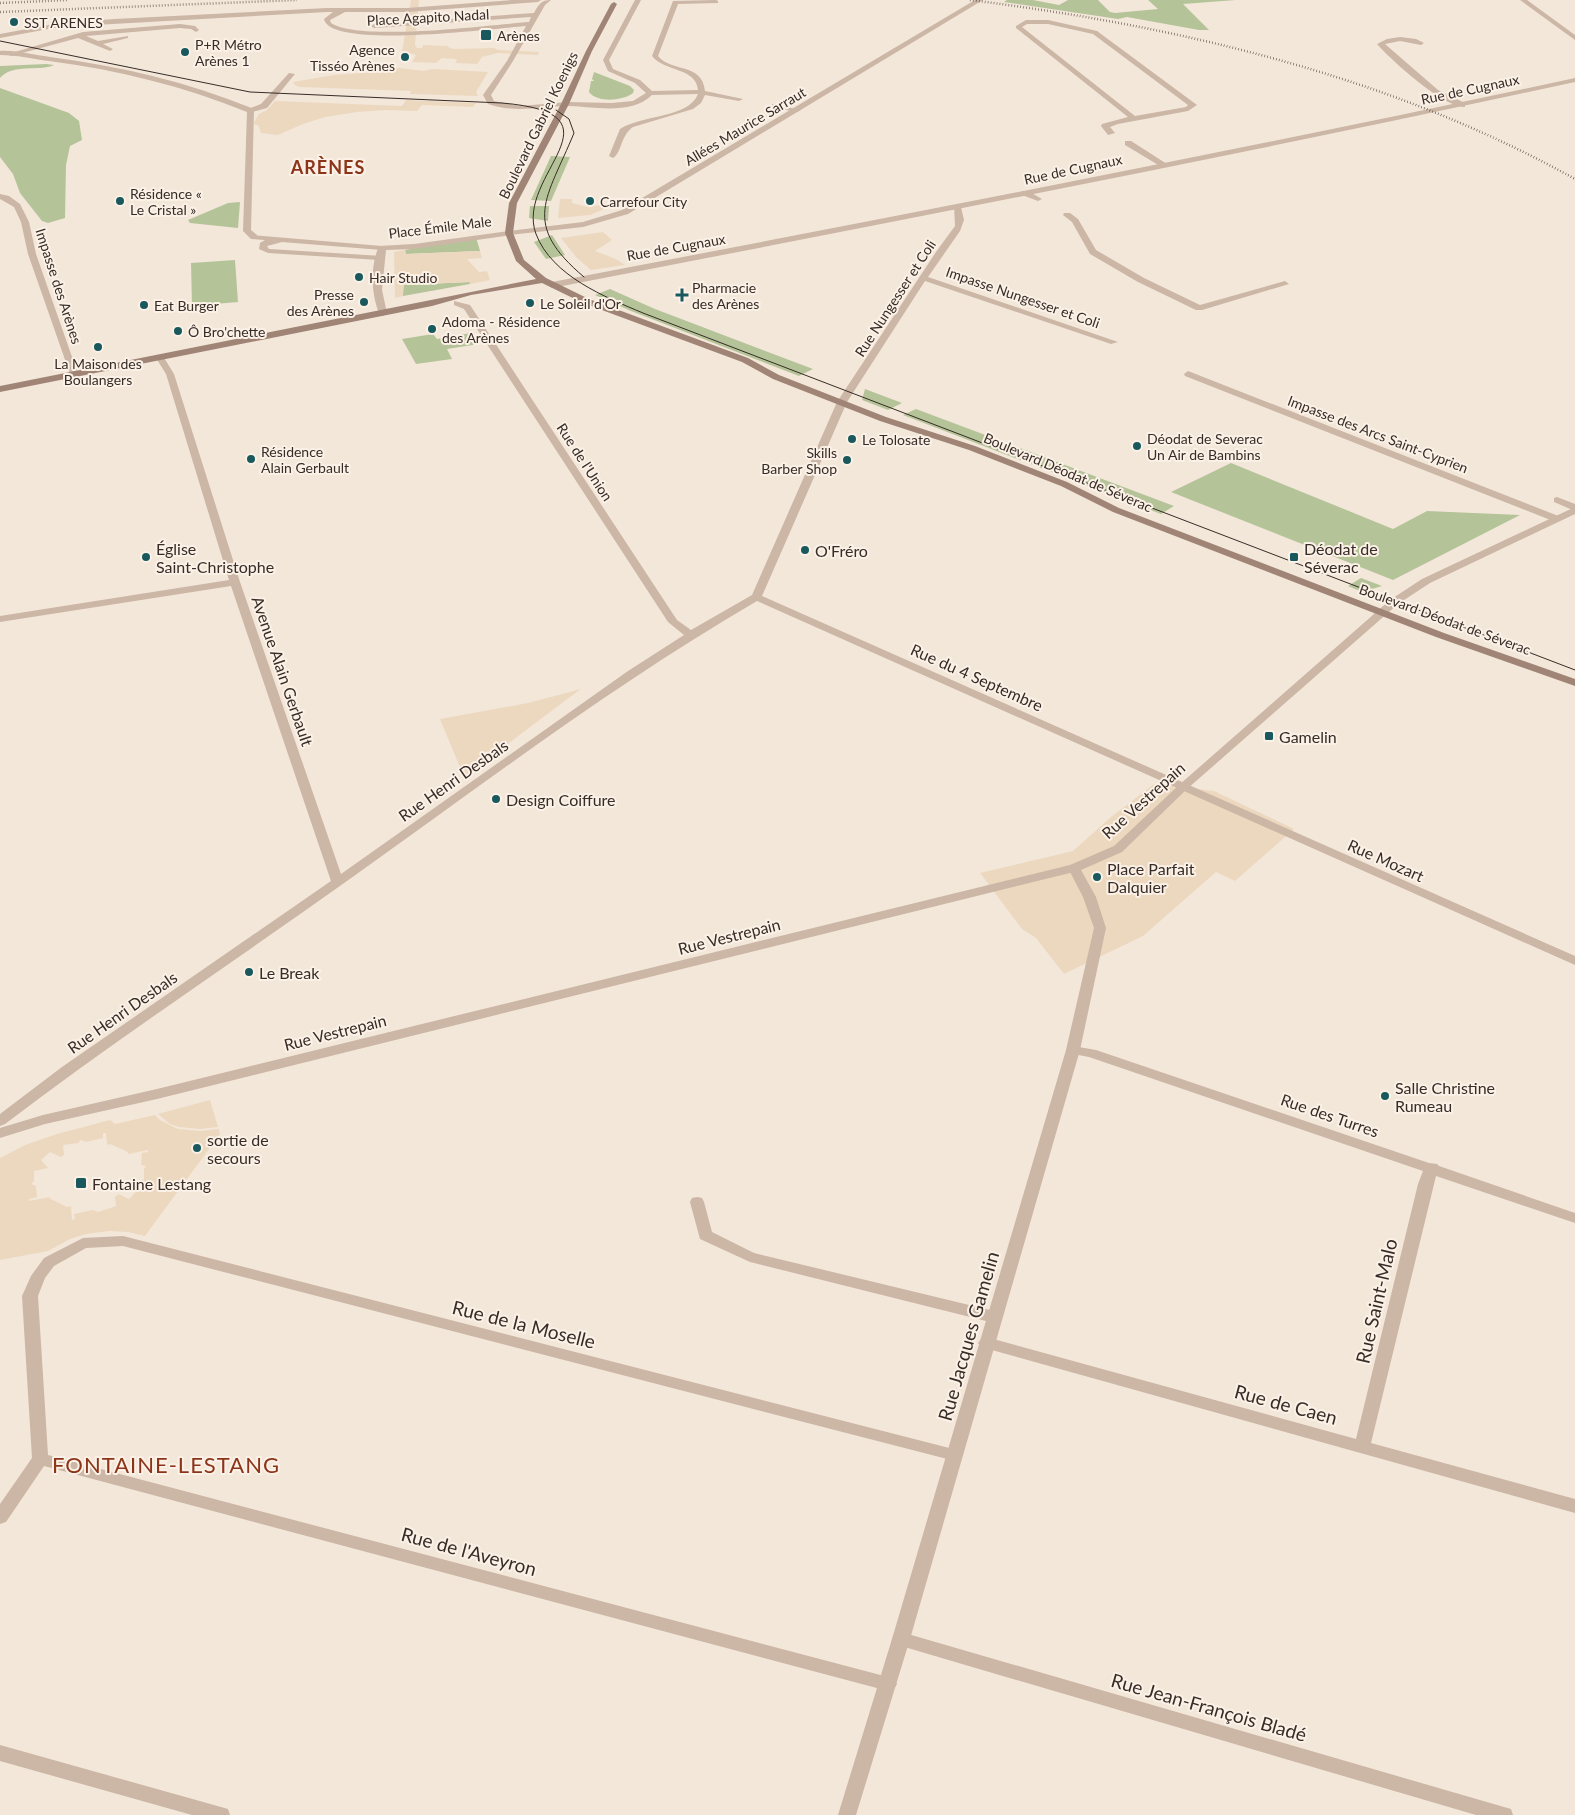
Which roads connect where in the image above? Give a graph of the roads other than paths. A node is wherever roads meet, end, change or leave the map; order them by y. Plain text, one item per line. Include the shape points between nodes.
1 (638, 0) edge
2 (980, 0) edge
3 (1523, 0) edge
4 (543, 1) edge
5 (716, 2) dead end
6 (614, 4) dead end
7 (349, 10) junction
8 (365, 10) junction
9 (535, 15) junction
10 (388, 16) junction
11 (530, 24) junction
12 (180, 26) junction
13 (360, 26) junction
14 (334, 28) junction
15 (196, 30) dead end
16 (0, 36) edge
17 (72, 36) junction
18 (1575, 38) edge
19 (1421, 43) dead end
20 (98, 45) junction
21 (110, 49) dead end
22 (3, 53) edge
23 (291, 74) dead end
24 (1573, 82) edge
25 (702, 92) junction
26 (650, 93) junction
27 (739, 99) dead end
28 (565, 104) junction
29 (1462, 105) junction
30 (774, 106) dead end
31 (797, 110) junction
32 (251, 111) junction
33 (1134, 118) junction
34 (1111, 133) dead end
35 (1128, 143) dead end
36 (613, 156) dead end
37 (1163, 164) junction
38 (1025, 193) junction
39 (0, 196) edge
40 (1038, 199) dead end
41 (957, 208) junction
42 (1067, 215) dead end
43 (509, 233) junction
44 (280, 240) junction
45 (382, 248) junction
46 (379, 258) junction
47 (924, 278) junction
48 (575, 279) junction
49 (543, 280) junction
50 (1285, 284) dead end
51 (552, 285) junction
52 (457, 303) junction
53 (432, 304) junction
54 (383, 313) junction
55 (1114, 342) dead end
56 (160, 358) junction
57 (74, 374) junction
58 (1188, 374) dead end
59 (0, 389) edge
60 (842, 402) junction
61 (1557, 500) dead end
62 (1575, 509) edge
63 (1557, 519) junction
64 (235, 582) junction
65 (756, 597) junction
66 (1382, 611) junction
67 (0, 619) edge
68 (691, 635) junction
69 (1575, 683) edge
70 (1183, 787) junction
71 (1074, 868) junction
72 (338, 882) junction
73 (1575, 962) edge
74 (1073, 1050) junction
75 (0, 1121) edge
76 (0, 1133) edge
77 (1432, 1168) junction
78 (697, 1202) dead end
79 (1575, 1218) edge
80 (994, 1317) junction
81 (986, 1343) junction
82 (1362, 1446) junction
83 (955, 1455) junction
84 (40, 1459) junction
85 (1575, 1506) edge
86 (0, 1517) edge
87 (901, 1639) junction
88 (888, 1684) junction
89 (0, 1753) edge
90 (221, 1815) edge
91 (848, 1815) edge
92 (1504, 1815) edge

1 - 26 street via 606,60 607,66 617,75 640,82
2 - 31 street, Allées Maurice Sarraut
3 - 18 street
4 - 8 street
4 - 9 street
4 - 10 street
5 - 25 street via 675,2 655,56 661,63 686,70 694,76
6 - 28 main road, Boulevard Gabriel Koenigs
7 - 8 street
7 - 14 street, Place Agapito Nadal via 327,19
7 - 16 street via 77,23
8 - 10 street
9 - 11 street
9 - 13 street
10 - 13 street
11 - 14 street, Place Agapito Nadal via 398,34 357,33
11 - 28 street via 486,95 491,102 512,108
12 - 15 street
12 - 17 street
12 - 20 street
13 - 14 street
17 - 20 street via 85,36
17 - 22 street
19 - 29 street via 1401,39 1380,44 1435,92
20 - 21 street
22 - 32 street via 76,62 155,78
23 - 32 street via 264,106
24 - 29 street, Rue de Cugnaux
25 - 26 street
25 - 27 street
25 - 36 street via 699,101 684,110 629,127 623,132
26 - 28 street via 638,102 620,105
28 - 43 main road, Boulevard Gabriel Koenigs via 513,203
29 - 37 street, Rue de Cugnaux
30 - 31 street
31 - 43 street, Allées Maurice Sarraut via 614,217 583,225
32 - 44 street via 247,231 254,237
33 - 33 street via 1103,94 1018,27 1026,22 1048,22 1095,32 1193,105 1188,109
33 - 34 street via 1105,126
35 - 37 street
37 - 38 street, Rue de Cugnaux
38 - 40 street
38 - 41 street, Rue de Cugnaux
39 - 57 street, Impasse des Arènes via 17,206 25,222 32,254
41 - 47 street, Rue Nungesser et Coli via 961,222 958,230
41 - 48 street, Rue de Cugnaux
42 - 50 street via 1075,221 1093,252 1199,308
43 - 45 street, Place Émile Male via 477,235 411,248
43 - 49 main road, Boulevard Gabriel Koenigs via 520,261
44 - 45 street
44 - 46 street via 268,242 263,249
45 - 46 street, Place Émile Male
46 - 54 street, Place Émile Male via 378,304
47 - 55 street, Impasse Nungesser et Coli
47 - 60 street, Rue Nungesser et Coli
48 - 49 street, Rue de Cugnaux
48 - 51 street, Rue de Cugnaux
49 - 51 main road
49 - 53 main road via 470,293
51 - 52 main road
51 - 60 main road, Boulevard Déodat de Séverac via 745,360 776,377
52 - 53 main road
52 - 68 street, Rue de l'Union via 468,306 673,622
53 - 54 main road
54 - 56 main road
56 - 57 main road
56 - 64 street, Avenue Alain Gerbault via 170,374
57 - 59 main road
58 - 63 street, Impasse des Arcs Saint-Cyprien
60 - 65 street
60 - 66 main road, Boulevard Déodat de Séverac via 1064,484 1116,510
61 - 62 street
62 - 63 street, Rue Vestrepain
63 - 66 street, Rue Vestrepain via 1426,582
64 - 67 street
64 - 72 street, Avenue Alain Gerbault
65 - 68 street, Rue Henri Desbals
65 - 70 street, Rue du 4 Septembre
66 - 69 main road, Boulevard Déodat de Séverac
66 - 70 street, Rue Vestrepain
68 - 72 street, Rue Henri Desbals via 632,673
70 - 71 street, Rue Vestrepain via 1118,849
70 - 73 street, Rue Mozart
71 - 74 street, Rue Jacques Gamelin via 1085,884 1100,928
71 - 76 street, Rue Vestrepain
72 - 75 street, Rue Henri Desbals via 67,1070
74 - 77 street, Rue des Turres via 1091,1053
74 - 80 street, Rue Jacques Gamelin
77 - 79 street, Rue des Turres
77 - 82 street, Rue Saint-Malo via 1424,1184
78 - 80 street via 705,1236 750,1257
80 - 81 street, Rue Jacques Gamelin
81 - 82 street, Rue de Caen
81 - 83 street, Rue Jacques Gamelin
82 - 85 street, Rue de Caen
83 - 84 street, Rue de la Moselle via 123,1241 83,1243 49,1262 38,1276 30,1296
83 - 87 street, Rue Jacques Gamelin
84 - 86 street
84 - 88 street, Rue de l'Aveyron
87 - 88 street, Rue Jacques Gamelin
87 - 92 street, Rue Jean-François Bladé
88 - 91 street, Rue Jacques Gamelin
89 - 90 street

